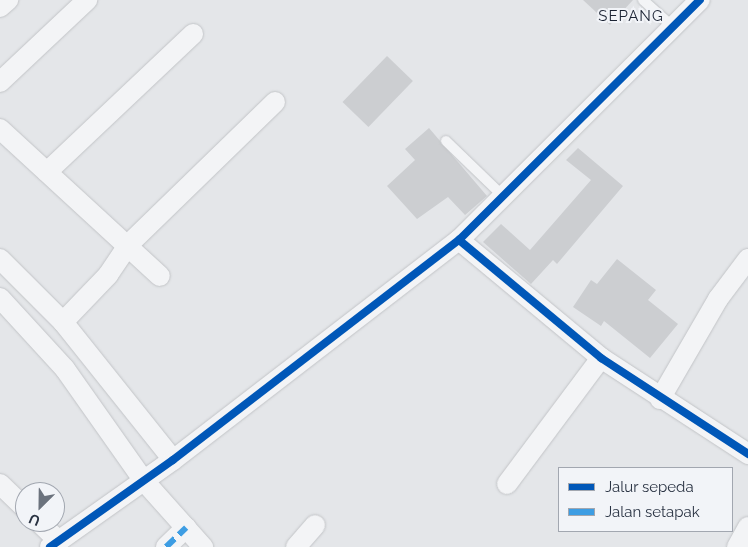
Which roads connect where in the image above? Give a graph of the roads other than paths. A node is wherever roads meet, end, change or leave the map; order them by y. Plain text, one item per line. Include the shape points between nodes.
1 (8, 0) edge
2 (87, 0) edge
3 (643, 0) edge
4 (700, 0) edge
5 (0, 6) edge
6 (672, 26) junction
7 (193, 34) dead end
8 (0, 82) edge
9 (275, 102) dead end
10 (0, 128) edge
11 (446, 141) dead end
12 (47, 172) junction
13 (504, 197) junction
14 (459, 240) junction
15 (128, 245) junction
16 (0, 259) edge
17 (748, 259) edge
18 (160, 276) dead end
19 (0, 298) edge
20 (63, 322) junction
21 (88, 352) junction
22 (601, 358) junction
23 (65, 369) junction
24 (124, 398) junction
25 (660, 399) junction
26 (98, 414) junction
27 (748, 454) edge
28 (173, 460) junction
29 (144, 481) junction
30 (0, 484) edge
31 (507, 484) dead end
32 (15, 498) edge
33 (315, 525) dead end
34 (748, 527) edge
35 (186, 528) junction
36 (46, 532) edge
37 (55, 544) edge
38 (166, 547) edge
39 (203, 547) edge
40 (296, 547) edge
41 (737, 547) edge

1 - 5 street
2 - 8 street
3 - 6 lane
4 - 6 street
6 - 13 street
7 - 12 street
9 - 15 street
10 - 12 street
11 - 13 lane
12 - 15 street
13 - 14 street
14 - 22 street
14 - 28 street
15 - 18 street
15 - 20 street via 108,275
16 - 20 street
17 - 25 street via 718,299
19 - 23 street
20 - 21 street
21 - 23 street
21 - 24 street
22 - 25 street
22 - 31 street
23 - 26 street
24 - 26 street
24 - 28 street
25 - 27 street
26 - 29 street
28 - 29 street
29 - 35 street
29 - 37 street
30 - 32 street
33 - 40 street
34 - 41 street
35 - 38 street
35 - 39 street
36 - 37 street

